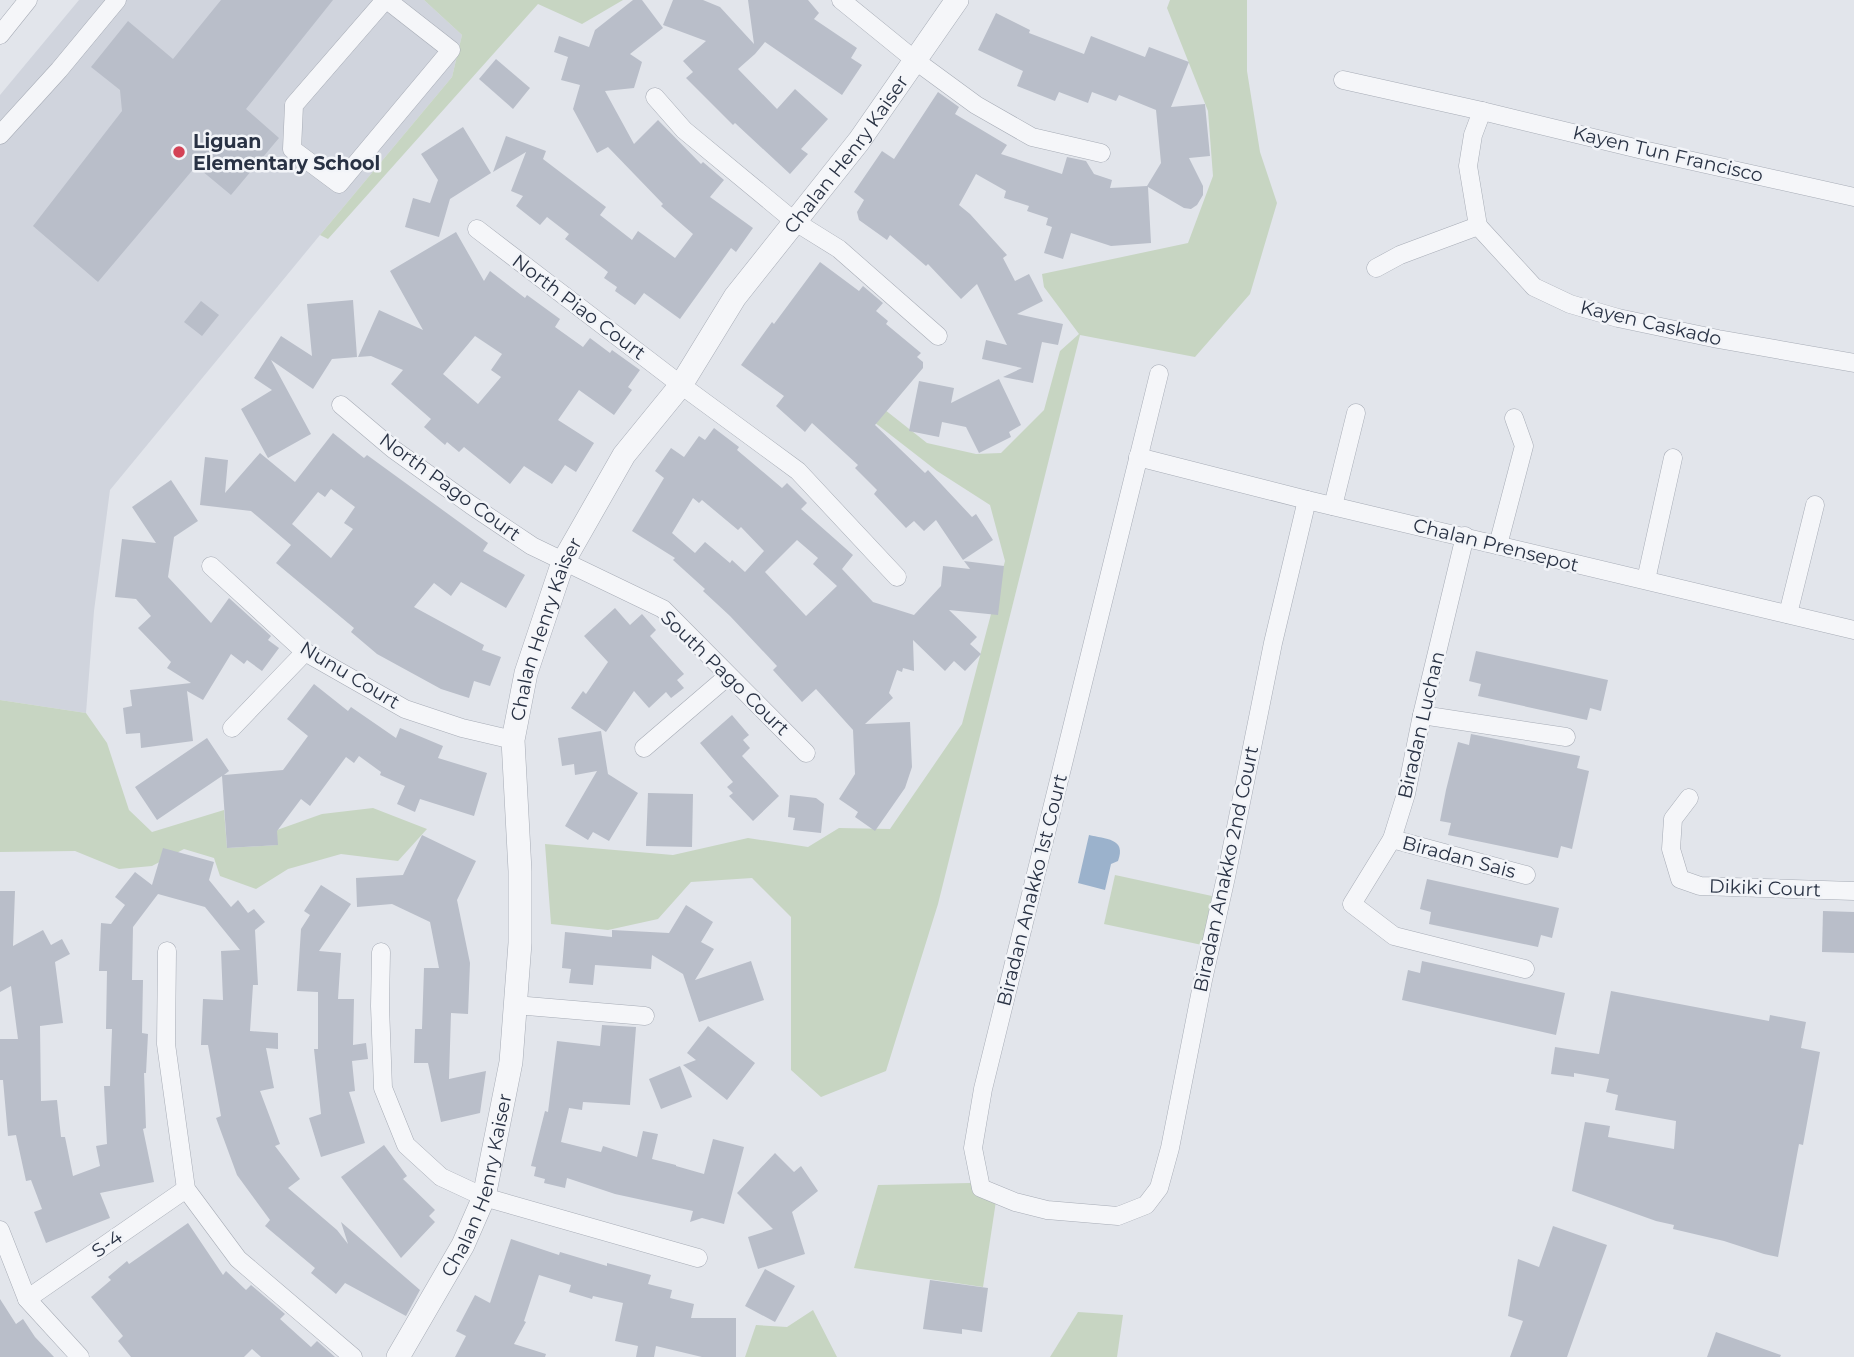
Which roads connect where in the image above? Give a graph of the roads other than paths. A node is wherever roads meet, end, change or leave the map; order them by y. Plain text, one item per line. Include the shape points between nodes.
1 (28, 0) edge
2 (117, 0) edge
3 (386, 0) edge
4 (841, 0) edge
5 (957, 0) edge
6 (0, 35) edge
7 (916, 61) junction
8 (1343, 80) dead end
9 (655, 97) dead end
10 (1482, 110) junction
11 (0, 135) edge
12 (1101, 153) dead end
13 (1854, 197) edge
14 (794, 221) junction
15 (1478, 226) junction
16 (477, 229) dead end
17 (1376, 268) dead end
18 (938, 336) dead end
19 (1854, 363) edge
20 (1159, 374) dead end
21 (681, 385) junction
22 (341, 405) dead end
23 (1356, 413) dead end
24 (1514, 418) dead end
25 (1138, 457) junction
26 (1673, 458) dead end
27 (1307, 500) junction
28 (1815, 505) dead end
29 (1334, 506) junction
30 (1465, 536) junction
31 (1498, 545) junction
32 (563, 562) junction
33 (211, 566) dead end
34 (897, 577) dead end
35 (1646, 580) junction
36 (1788, 614) junction
37 (1854, 630) edge
38 (305, 652) junction
39 (728, 676) junction
40 (1422, 715) junction
41 (232, 729) dead end
42 (1566, 737) dead end
43 (513, 740) junction
44 (644, 748) dead end
45 (806, 752) dead end
46 (1689, 799) dead end
47 (1392, 839) junction
48 (1526, 875) dead end
49 (1854, 891) edge
50 (167, 951) dead end
51 (381, 952) dead end
52 (1525, 969) dead end
53 (515, 1005) junction
54 (645, 1016) dead end
55 (186, 1189) junction
56 (484, 1197) junction
57 (1118, 1216) joint
58 (0, 1230) edge
59 (698, 1258) dead end
60 (27, 1299) junction
61 (80, 1357) edge
62 (353, 1357) edge
63 (398, 1357) edge

1 - 6 street
2 - 11 street
3 - 3 street via 451,50 339,184 292,149 294,105
4 - 7 street
5 - 7 street, Chalan Henry Kaiser
7 - 12 street via 976,106 1032,137
7 - 14 street, Chalan Henry Kaiser
8 - 10 street, Kayen Tun Francisco
9 - 14 street via 684,130
10 - 13 street, Kayen Tun Francisco
10 - 15 street via 1468,166
14 - 18 street via 839,249
14 - 21 street, Chalan Henry Kaiser via 735,297
15 - 17 street
15 - 19 street, Kayen Caskado via 1534,287 1570,304 1718,340
16 - 21 street, North Piao Court
20 - 25 street
21 - 32 street, Chalan Henry Kaiser via 624,455
21 - 34 street, North Piao Court via 798,471
22 - 32 street, North Pago Court via 471,505
23 - 29 street
24 - 31 street via 1524,446
25 - 27 street, Chalan Prensepot
25 - 57 street, Biradan Anakko 1st Court via 983,1089 973,1149 981,1188 1047,1210
26 - 35 street
27 - 29 street, Chalan Prensepot
27 - 57 street, Biradan Anakko 2nd Court via 1273,643 1170,1148 1158,1188 1146,1205
28 - 36 street
29 - 30 street, Chalan Prensepot
30 - 31 street, Chalan Prensepot
30 - 40 street, Biradan Luchan
31 - 35 street, Chalan Prensepot
32 - 39 street, South Pago Court via 663,609
32 - 43 street, Chalan Henry Kaiser via 526,673
33 - 38 street, Nunu Court
35 - 36 street, Chalan Prensepot
36 - 37 street, Chalan Prensepot
38 - 41 street
38 - 43 street, Nunu Court via 405,709
39 - 44 street
39 - 45 street, South Pago Court
40 - 42 street
40 - 47 street, Biradan Luchan
43 - 53 street, Chalan Henry Kaiser via 520,871
46 - 49 street, Dikiki Court via 1673,819 1671,849 1681,879 1700,886
47 - 48 street, Biradan Sais
47 - 52 street, Biradan Luchan via 1352,904 1394,936
50 - 55 street via 166,1044
51 - 56 street via 383,1088 406,1145 442,1177
53 - 54 street
53 - 56 street, Chalan Henry Kaiser via 512,1062
55 - 60 street, S-4
55 - 62 street via 238,1259
56 - 59 street
56 - 63 street, Chalan Henry Kaiser via 463,1245
58 - 60 street
60 - 61 street

